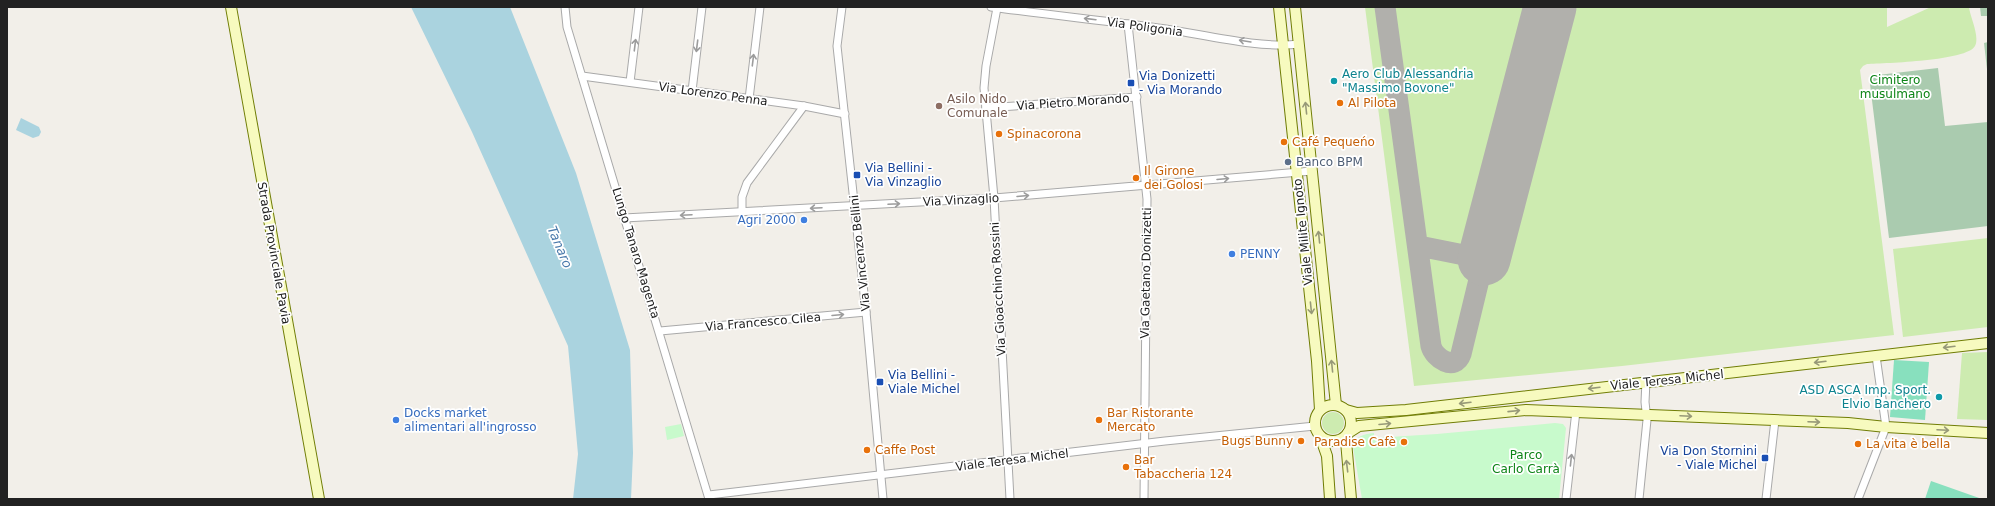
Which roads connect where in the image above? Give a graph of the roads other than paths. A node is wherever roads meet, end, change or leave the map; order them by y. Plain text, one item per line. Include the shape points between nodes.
1 (232, 7) edge
2 (565, 7) edge
3 (639, 7) edge
4 (702, 7) edge
5 (760, 7) edge
6 (842, 7) edge
7 (994, 7) edge
8 (1279, 7) edge
9 (1295, 7) edge
10 (1128, 24) junction
11 (1299, 44) junction
12 (1283, 46) junction
13 (582, 76) junction
14 (630, 82) junction
15 (692, 91) junction
16 (1137, 97) junction
17 (748, 99) junction
18 (804, 106) junction
19 (986, 108) junction
20 (845, 114) junction
21 (1312, 171) junction
22 (1297, 172) junction
23 (1146, 185) junction
24 (994, 198) junction
25 (855, 206) junction
26 (742, 212) junction
27 (624, 218) junction
28 (866, 312) junction
29 (660, 331) junction
30 (1988, 343) edge
31 (1876, 356) junction
32 (1646, 381) junction
33 (1336, 405) junction
34 (1320, 410) junction
35 (1346, 410) junction
36 (1576, 411) junction
37 (1647, 414) junction
38 (1775, 420) junction
39 (1315, 426) junction
40 (1886, 427) junction
41 (1348, 433) junction
42 (1988, 433) edge
43 (1320, 436) junction
44 (1144, 444) junction
45 (1008, 460) junction
46 (881, 475) junction
47 (709, 497) edge
48 (319, 499) edge
49 (883, 499) edge
50 (1010, 499) edge
51 (1144, 499) edge
52 (1330, 499) edge
53 (1351, 499) edge
54 (1566, 499) edge
55 (1639, 499) edge
56 (1766, 499) edge
57 (1858, 499) edge

1 - 48 main road, Strada Provinciale Pavia
2 - 13 street, Lungo Tanaro Magenta via 567,27
14 -> 3 street
4 -> 15 street
17 -> 5 street
6 - 20 street, Via Vincenzo Bellini via 837,42
10 -> 7 street, Via Poligonia
7 - 19 street, Via Gioacchino Rossini via 984,88
8 - 12 main road, Viale Milite Ignoto
9 - 11 main road, Viale Milite Ignoto
12 -> 10 street, Via Poligonia
10 - 16 street, Via Gaetano Donizetti
11 - 12 street, Via Poligonia
21 -> 11 main road, Viale Milite Ignoto
12 - 22 main road, Viale Milite Ignoto
13 - 14 street, Via Lorenzo Penna
13 - 27 street, Lungo Tanaro Magenta
14 - 15 street, Via Lorenzo Penna
15 - 17 street, Via Lorenzo Penna
16 - 19 street, Via Pietro Morando
16 - 23 street, Via Gaetano Donizetti
17 - 18 street, Via Lorenzo Penna
18 - 20 street, Via Lorenzo Penna
18 - 26 street via 747,183 742,197
19 - 24 street, Via Gioacchino Rossini
20 - 25 street, Via Vincenzo Bellini
21 - 22 street, Via Vinzaglio
33 -> 21 main road, Viale Milite Ignoto
23 -> 22 street, Via Vinzaglio
22 -> 34 main road, Viale Milite Ignoto
24 -> 23 street, Via Vinzaglio
23 - 44 street, Via Gaetano Donizetti
25 -> 24 street, Via Vinzaglio
24 - 45 street, Via Gioacchino Rossini
25 -> 26 street, Via Vinzaglio
25 - 28 street, Via Vincenzo Bellini
26 -> 27 street, Via Vinzaglio
27 - 29 street, Lungo Tanaro Magenta
29 -> 28 street, Via Francesco Cilea
28 - 46 street, Via Vincenzo Bellini
29 - 47 street, Lungo Tanaro Magenta
30 -> 31 main road, Viale Teresa Michel
31 -> 32 main road, Viale Teresa Michel
31 - 40 street
32 -> 35 main road, Viale Teresa Michel via 1406,410 1357,413
32 - 37 street
33 - 34 main road
33 - 35 main road
34 - 39 main road via 1316,415
35 - 41 main road via 1351,421
36 - 37 main road
41 -> 36 main road via 1359,426 1526,410
54 -> 36 street
37 -> 38 main road
37 - 55 street
38 -> 40 main road
38 - 56 street
39 - 43 main road
39 - 44 street, Viale Teresa Michel
40 -> 42 main road
40 - 57 street
41 - 43 main road via 1334,441
53 -> 41 main road via 1346,449
43 - 52 main road via 1327,456
44 - 45 street, Viale Teresa Michel
44 - 51 street, Via Gaetano Donizetti
45 - 46 street, Viale Teresa Michel
45 - 50 street, Via Gioacchino Rossini
46 - 47 street, Viale Teresa Michel
46 - 49 street, Via Vincenzo Bellini

